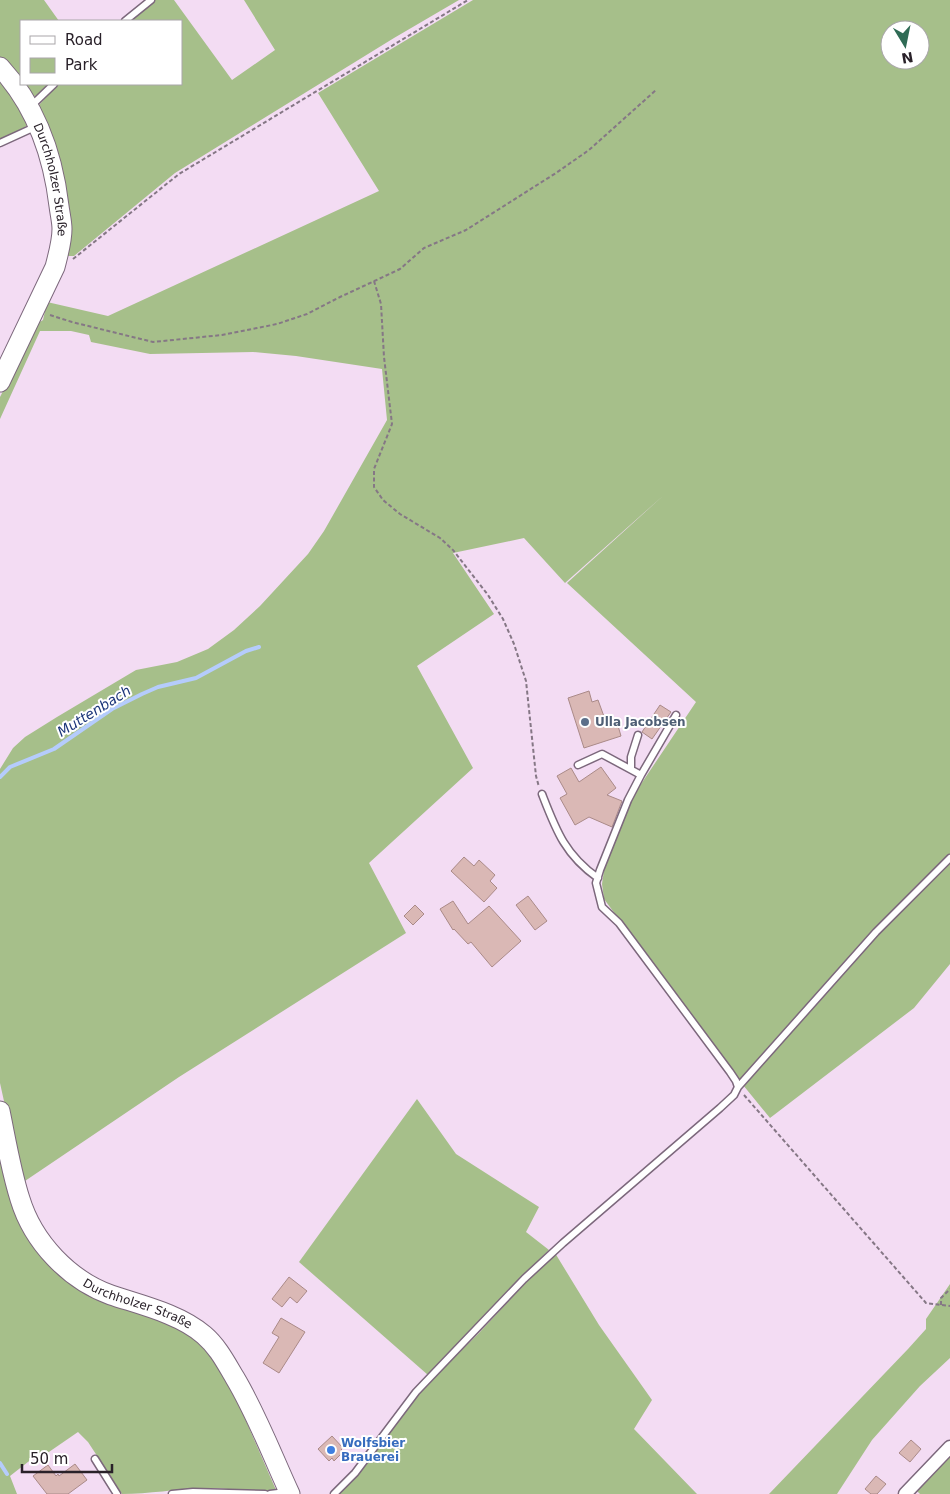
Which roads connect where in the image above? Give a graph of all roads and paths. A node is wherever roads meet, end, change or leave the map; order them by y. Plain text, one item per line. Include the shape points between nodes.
1 (151, 0) edge
2 (468, 0) edge
3 (126, 20) edge
4 (0, 67) edge
5 (53, 85) edge
6 (656, 90) dead end
7 (29, 108) junction
8 (38, 126) junction
9 (0, 143) edge
10 (55, 267) junction
11 (374, 281) junction
12 (36, 310) junction
13 (0, 382) edge
14 (676, 715) dead end
15 (638, 736) dead end
16 (578, 765) dead end
17 (631, 769) junction
18 (641, 774) junction
19 (542, 794) joint
20 (950, 858) edge
21 (598, 878) junction
22 (738, 1088) junction
23 (0, 1111) edge
24 (950, 1289) edge
25 (941, 1305) junction
26 (950, 1306) edge
27 (950, 1447) edge
28 (95, 1459) dead end
29 (290, 1493) edge
30 (117, 1494) edge
31 (172, 1494) edge
32 (265, 1494) edge
33 (270, 1494) edge
34 (334, 1494) edge
35 (905, 1494) edge

1 - 3 lane
2 - 10 path via 179,174 77,257
4 - 7 main road, Durchholzer Straße
5 - 7 lane
6 - 11 path via 589,150 556,173 466,230 424,248 400,269
7 - 8 main road, Durchholzer Straße
8 - 9 lane
8 - 10 main road, Durchholzer Straße via 56,184 62,229
10 - 12 main road, Durchholzer Straße
11 - 12 path via 307,314 277,324 222,335 152,342
11 - 19 path via 381,304 392,424 374,469 374,487 383,500 400,514 440,538 453,550 503,620 526,681 536,776
12 - 13 main road, Durchholzer Straße
14 - 18 lane
15 - 17 lane
16 - 17 lane via 602,754
17 - 18 lane
18 - 21 lane
19 - 21 lane via 569,852
20 - 22 lane via 876,932
21 - 22 lane via 596,883 602,907 619,923 730,1072
22 - 25 path via 926,1303
22 - 34 lane via 720,1108 524,1279 416,1392 356,1473
23 - 29 main road, Durchholzer Straße via 20,1199 29,1222 44,1245 64,1267 83,1281 108,1294 181,1320 217,1348 250,1404
24 - 25 path via 941,1298
25 - 26 path
27 - 35 street
28 - 30 lane
29 - 33 lane
31 - 32 lane

